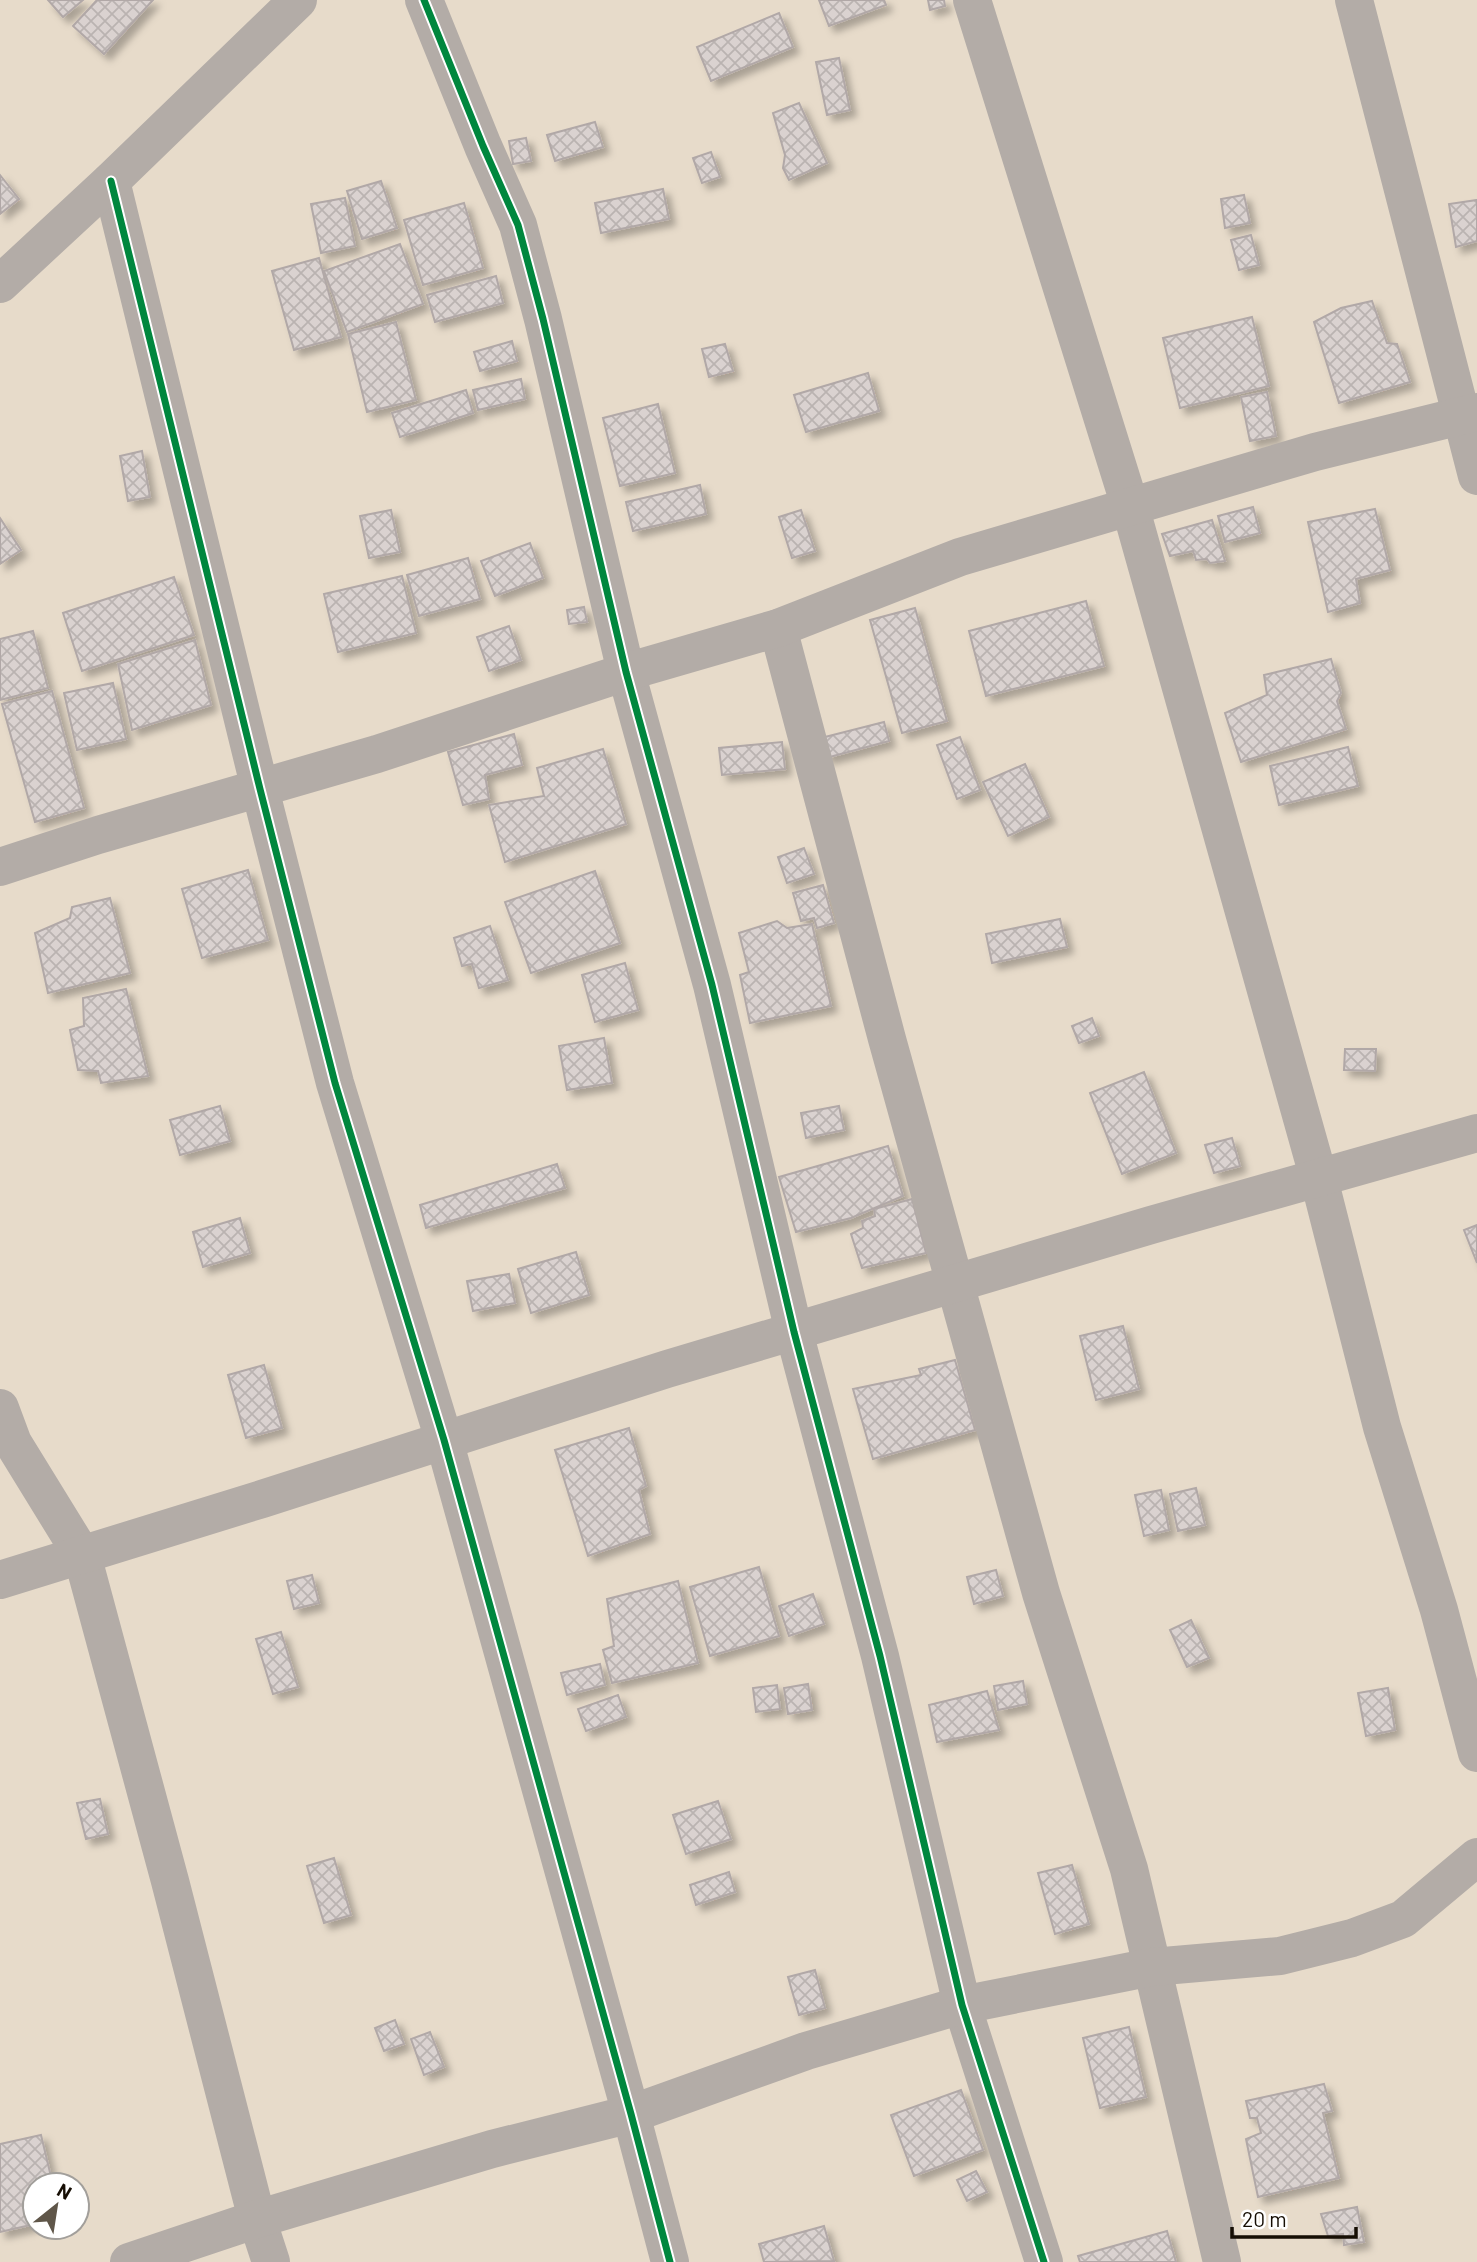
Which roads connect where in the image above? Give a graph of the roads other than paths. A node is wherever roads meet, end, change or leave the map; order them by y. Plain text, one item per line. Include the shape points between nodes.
1 (424, 0) edge
2 (972, 0) edge
3 (1354, 0) edge
4 (276, 8) edge
5 (111, 181) junction
6 (0, 284) edge
7 (1469, 414) edge
8 (1477, 476) edge
9 (1130, 506) junction
10 (778, 628) junction
11 (626, 672) junction
12 (260, 789) junction
13 (0, 867) edge
14 (1477, 1133) edge
15 (1319, 1179) junction
16 (956, 1285) junction
17 (794, 1332) junction
18 (0, 1408) edge
19 (444, 1440) junction
20 (82, 1555) junction
21 (0, 1580) edge
22 (1477, 1753) edge
23 (1477, 1857) edge
24 (1152, 1967) junction
25 (962, 2005) junction
26 (631, 2114) junction
27 (257, 2219) junction
28 (129, 2262) edge
29 (271, 2262) edge
30 (670, 2262) edge
31 (1044, 2262) edge
32 (1222, 2262) edge

1 - 11 street via 518,225
2 - 9 street
3 - 7 street
4 - 5 street
5 - 6 street
5 - 12 street
7 - 8 street
7 - 9 street via 1315,452
9 - 10 street via 960,557
9 - 15 street
10 - 11 street
10 - 16 street
11 - 12 street
11 - 17 street via 712,985
12 - 13 street
12 - 19 street via 335,1083
14 - 15 street
15 - 16 street
15 - 22 street via 1382,1427 1439,1610
16 - 17 street
16 - 24 street via 1041,1593 1129,1869
17 - 19 street
17 - 25 street via 880,1656
18 - 20 street via 13,1443
19 - 20 street
19 - 26 street
20 - 21 street
20 - 27 street
23 - 24 street via 1403,1919 1352,1938 1280,1956
24 - 25 street
24 - 32 street
25 - 26 street via 806,2051
25 - 31 street
26 - 27 street via 492,2149
26 - 30 street
27 - 28 street
27 - 29 street

